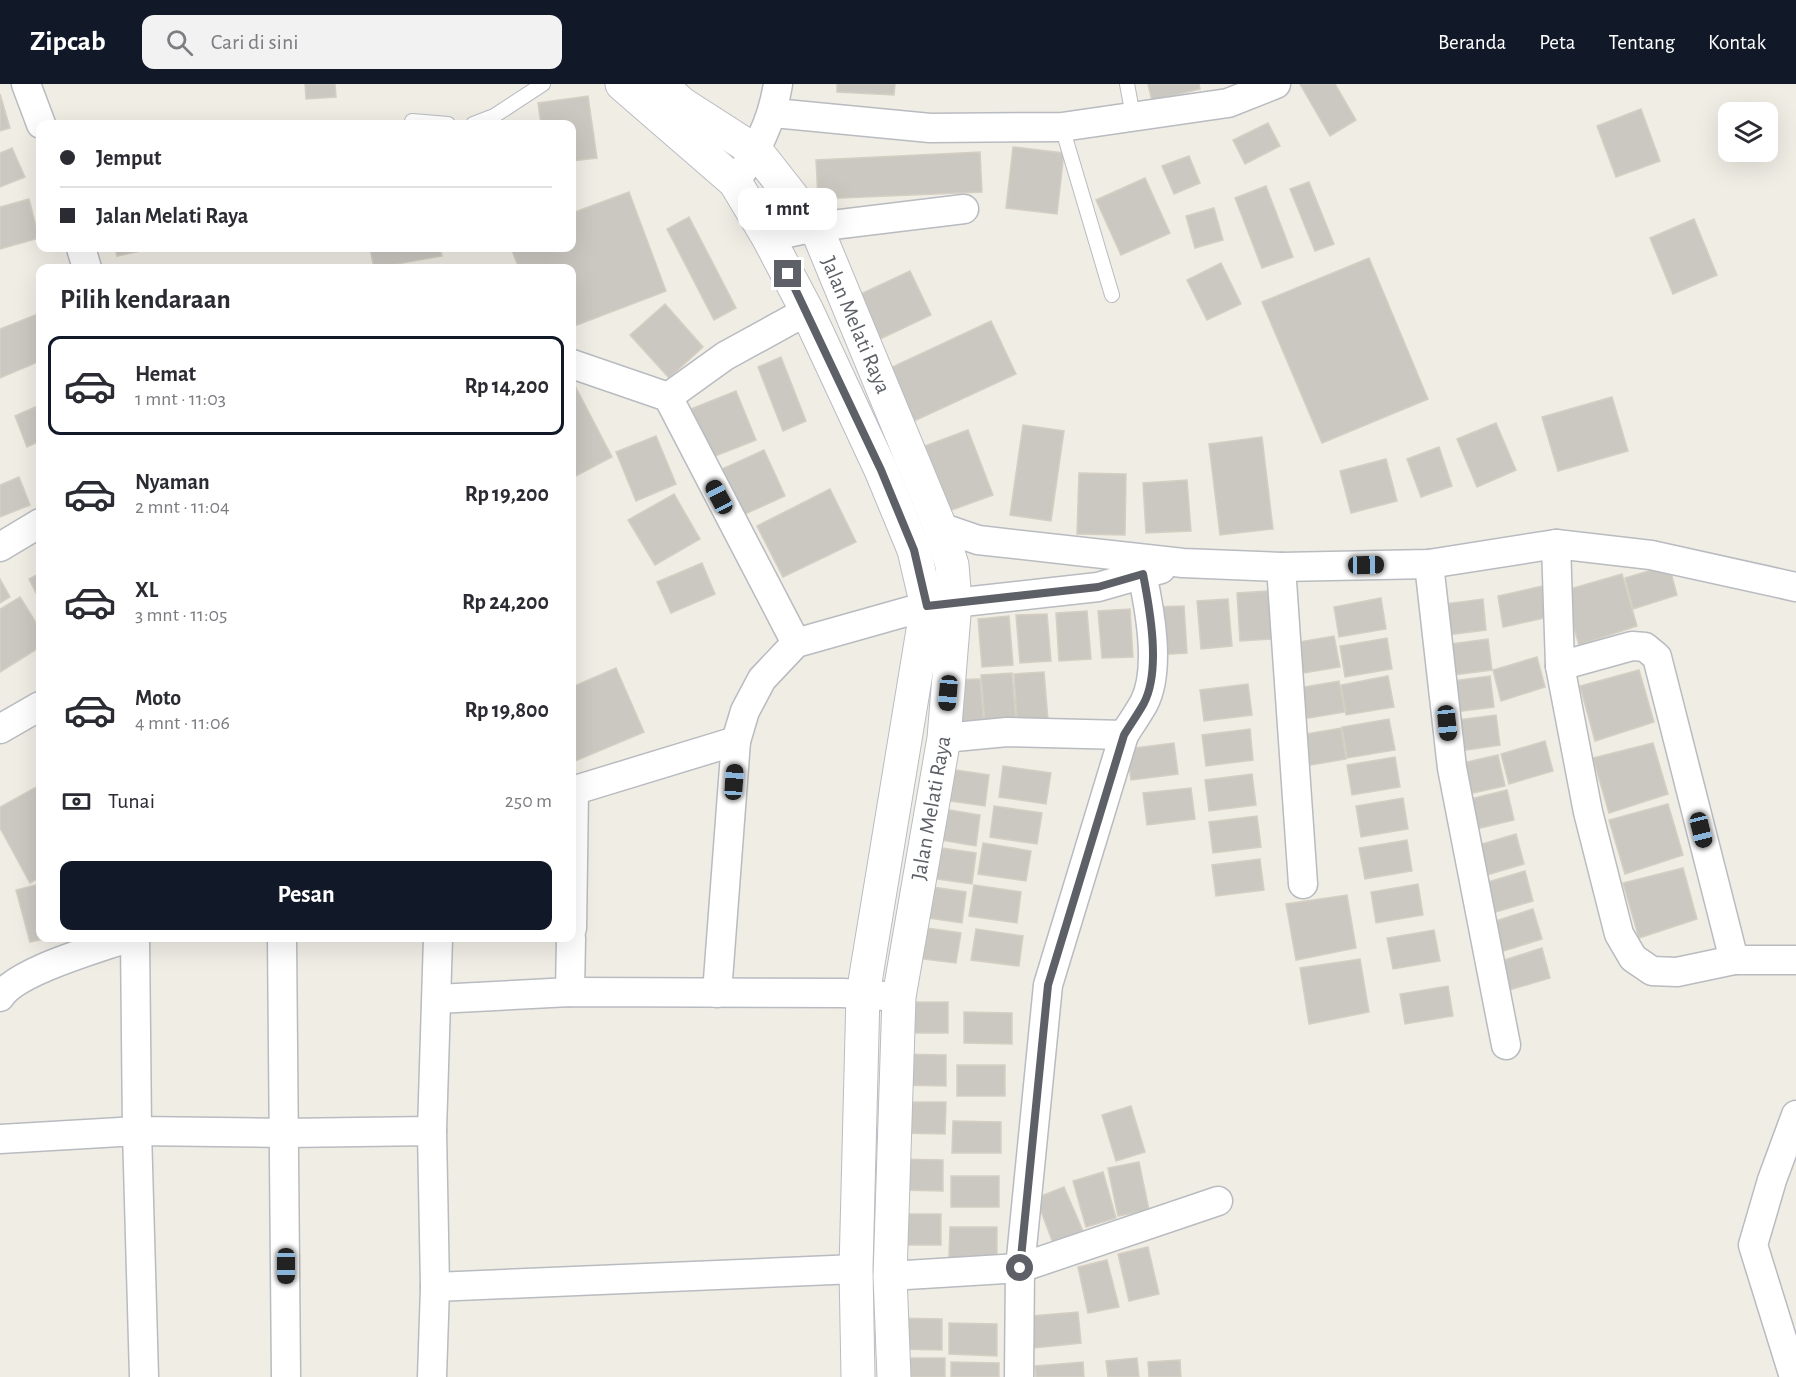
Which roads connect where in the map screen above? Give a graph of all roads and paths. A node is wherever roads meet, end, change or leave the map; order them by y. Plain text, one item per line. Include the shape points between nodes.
1 (26, 84) edge
2 (543, 84) edge
3 (622, 84) edge
4 (660, 84) edge
5 (778, 84) edge
6 (1127, 84) edge
7 (1276, 84) edge
8 (774, 113) junction
9 (1134, 116) junction
10 (40, 120) edge
11 (484, 120) edge
12 (1062, 127) junction
13 (757, 152) junction
14 (735, 182) junction
15 (964, 209) dead end
16 (816, 227) junction
17 (768, 237) junction
18 (1112, 296) dead end
19 (807, 310) junction
20 (576, 365) edge
21 (668, 397) junction
22 (36, 525) edge
23 (940, 527) junction
24 (1556, 544) junction
25 (0, 547) edge
26 (1183, 563) junction
27 (1429, 564) junction
28 (1281, 567) junction
29 (1143, 574) junction
30 (1796, 587) edge
31 (941, 604) junction
32 (796, 643) junction
33 (1560, 666) junction
34 (36, 708) edge
35 (0, 729) edge
36 (1124, 735) junction
37 (944, 738) junction
38 (736, 741) junction
39 (576, 790) edge
40 (1303, 884) dead end
41 (116, 942) edge
42 (135, 942) edge
43 (282, 942) edge
44 (438, 942) edge
45 (571, 942) edge
46 (1734, 960) junction
47 (1796, 960) edge
48 (570, 992) junction
49 (717, 993) junction
50 (863, 994) junction
51 (0, 997) edge
52 (898, 997) junction
53 (437, 999) junction
54 (1506, 1045) dead end
55 (1796, 1115) edge
56 (137, 1131) junction
57 (432, 1131) junction
58 (285, 1133) junction
59 (0, 1140) edge
60 (1218, 1201) dead end
61 (1020, 1268) junction
62 (856, 1269) junction
63 (890, 1276) junction
64 (435, 1287) junction
65 (144, 1377) edge
66 (286, 1377) edge
67 (432, 1377) edge
68 (858, 1377) edge
69 (894, 1377) edge
70 (1019, 1377) edge
71 (1794, 1377) edge

1 - 10 street
2 - 11 lane
3 - 14 street, Jalan Melati Raya
4 - 13 street, Jalan Melati Raya via 682,104
5 - 8 street
6 - 9 lane
7 - 9 street via 1228,103
8 - 12 street via 930,128
8 - 13 street
9 - 12 street
12 - 18 lane
13 - 14 street
13 - 16 street, Jalan Melati Raya
14 - 17 street, Jalan Melati Raya
15 - 16 street
16 - 17 street
16 - 23 street, Jalan Melati Raya
17 - 19 street, Jalan Melati Raya
19 - 21 street via 725,356
19 - 31 street, Jalan Melati Raya
20 - 21 street
21 - 32 street
22 - 25 street
23 - 26 street via 978,540
23 - 31 street, Jalan Melati Raya via 952,565
24 - 27 street
24 - 30 street via 1650,555
24 - 33 street
26 - 28 street
26 - 29 street
27 - 28 street
27 - 54 street via 1452,768
28 - 40 street
29 - 31 street via 1098,587
29 - 36 street via 1149,602 1153,671 1145,702
31 - 32 street
31 - 37 street, Jalan Melati Raya
31 - 50 street, Jalan Melati Raya
32 - 38 street via 762,679 745,711
33 - 46 street via 1588,812 1619,934 1633,958 1652,971 1677,972
33 - 46 street via 1632,646 1645,647 1657,657
34 - 35 street
36 - 37 street via 1007,732
36 - 61 street via 1048,985
37 - 52 street, Jalan Melati Raya
38 - 39 street
38 - 49 street
41 - 51 street via 28,975 5,989
42 - 56 street
43 - 58 street
44 - 53 street
45 - 48 street
46 - 47 street
48 - 49 street
48 - 53 street
49 - 50 street
50 - 52 street
50 - 62 street, Jalan Melati Raya
52 - 63 street, Jalan Melati Raya
53 - 57 street
55 - 71 street via 1753,1245
56 - 58 street
56 - 59 street
56 - 65 street
57 - 58 street
57 - 64 street
58 - 66 street
60 - 61 street
61 - 63 street
61 - 70 street
62 - 64 street
62 - 68 street, Jalan Melati Raya
63 - 69 street, Jalan Melati Raya
64 - 67 street

